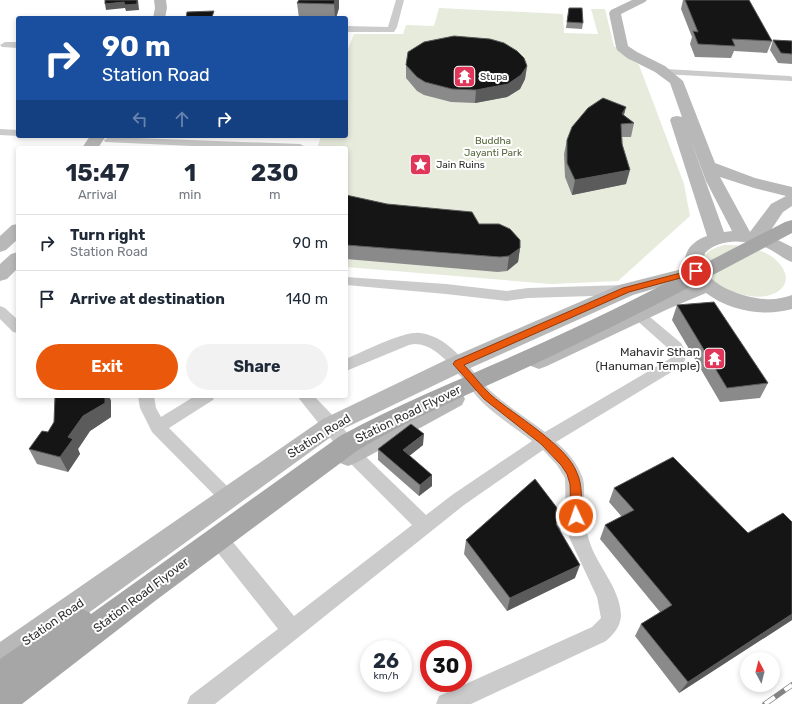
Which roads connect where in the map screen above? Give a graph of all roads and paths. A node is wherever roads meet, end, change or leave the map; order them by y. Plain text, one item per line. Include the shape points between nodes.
1 (160, 0) edge
2 (171, 0) edge
3 (400, 0) edge
4 (641, 0) edge
5 (159, 16) edge
6 (171, 16) edge
7 (348, 29) edge
8 (5, 45) dead end
9 (16, 45) edge
10 (667, 74) junction
11 (790, 79) dead end
12 (0, 132) edge
13 (16, 133) edge
14 (105, 140) edge
15 (94, 146) edge
16 (272, 146) edge
17 (708, 166) junction
18 (792, 192) edge
19 (792, 199) edge
20 (792, 212) edge
21 (792, 226) edge
22 (16, 231) edge
23 (792, 236) edge
24 (717, 238) junction
25 (750, 238) junction
26 (16, 243) edge
27 (774, 245) junction
28 (0, 246) edge
29 (792, 256) edge
30 (0, 259) edge
31 (16, 260) edge
32 (348, 274) edge
33 (0, 275) edge
34 (702, 278) junction
35 (348, 281) edge
36 (626, 290) junction
37 (528, 293) junction
38 (792, 302) edge
39 (0, 311) edge
40 (639, 315) junction
41 (16, 326) edge
42 (348, 364) edge
43 (458, 364) junction
44 (479, 387) junction
45 (146, 398) edge
46 (204, 398) edge
47 (307, 398) edge
48 (331, 425) junction
49 (158, 427) junction
50 (544, 441) junction
51 (352, 452) junction
52 (228, 498) junction
53 (425, 526) junction
54 (225, 547) junction
55 (292, 630) junction
56 (0, 660) edge
57 (0, 678) edge
58 (0, 701) edge
59 (15, 704) edge
60 (198, 704) edge
61 (447, 704) edge

1 - 5 main road
2 - 6 main road
3 - 7 street via 391,30
4 - 10 main road via 615,14 622,47
8 - 9 street
10 - 11 street
10 - 17 main road via 676,81
10 - 24 main road via 665,80 686,153
12 - 13 street
14 - 15 main road
14 - 16 street
17 - 18 main road via 749,182
17 - 25 main road via 714,181
19 - 25 main road via 777,208
20 - 57 main road, Station Road Flyover via 622,300 490,364 398,404 333,438
21 - 58 main road, Station Road Flyover via 650,300 384,423 349,443 145,591
22 - 28 main road
23 - 27 main road
24 - 25 main road
24 - 34 main road via 704,244 696,252 694,264
25 - 27 main road
26 - 30 main road
27 - 29 main road
31 - 33 main road
32 - 37 street via 519,289
34 - 36 main road, Station Road
34 - 38 main road via 721,295 741,303 781,306
34 - 40 main road
35 - 37 street via 507,296
36 - 37 street
36 - 43 main road, Station Road
39 - 41 street
40 - 44 main road
40 - 50 street via 676,347 678,361
42 - 43 street via 418,337 431,341
43 - 44 street
43 - 48 main road, Station Road
44 - 50 street via 487,397
44 - 51 main road
45 - 49 street via 148,408
46 - 49 street
47 - 48 street
48 - 51 street
48 - 52 main road, Station Road
49 - 52 street
50 - 53 street
50 - 61 street via 572,472 576,484 577,530 580,543 609,602 610,625 599,634
51 - 53 street via 356,459
51 - 54 main road
52 - 56 main road, Station Road
53 - 55 street
54 - 55 street
54 - 59 main road
55 - 60 street

